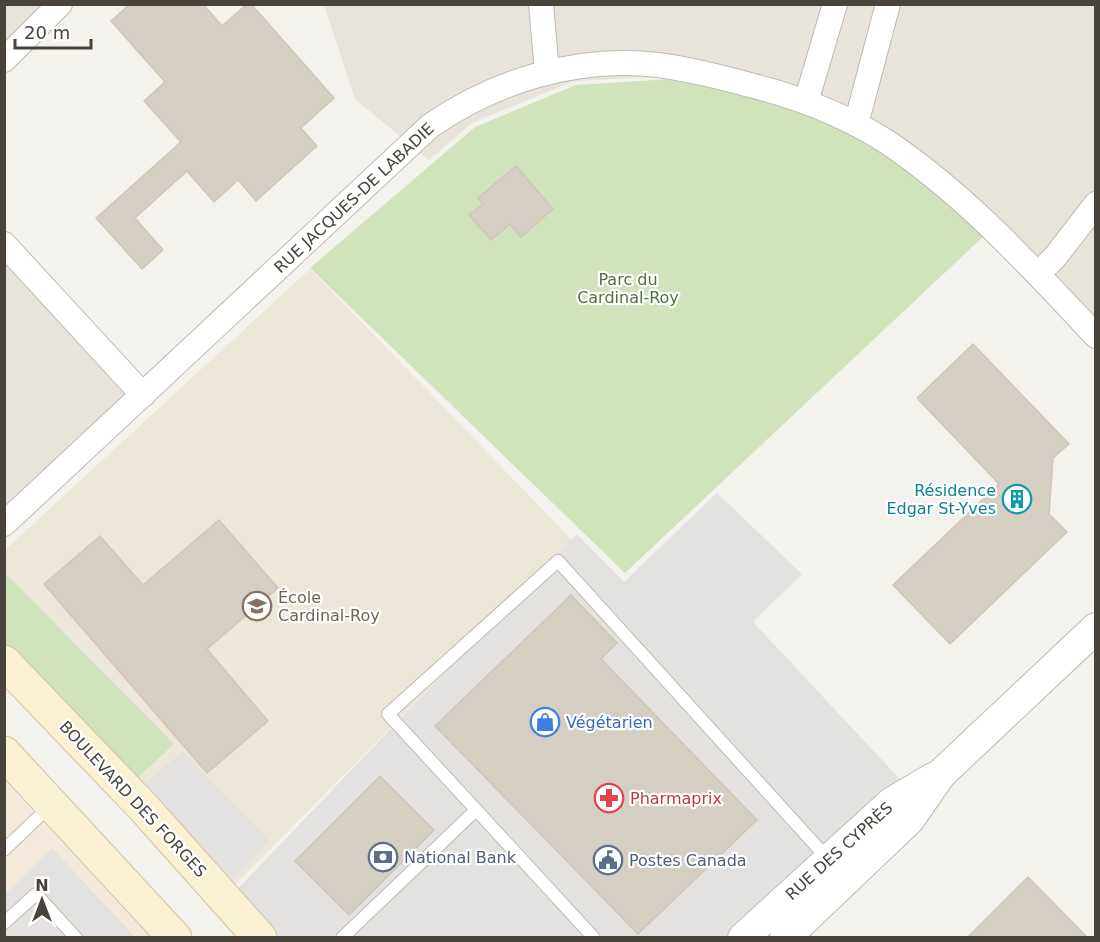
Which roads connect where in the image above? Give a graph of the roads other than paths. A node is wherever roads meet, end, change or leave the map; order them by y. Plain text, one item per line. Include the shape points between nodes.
1 (60, 4) edge
2 (541, 4) edge
3 (835, 4) edge
4 (888, 4) edge
5 (4, 60) edge
6 (548, 72) junction
7 (806, 102) junction
8 (856, 124) junction
9 (1095, 204) edge
10 (4, 244) edge
11 (1038, 274) junction
12 (1095, 336) edge
13 (143, 395) junction
14 (4, 524) edge
15 (1095, 628) edge
16 (4, 662) edge
17 (4, 753) edge
18 (52, 804) junction
19 (477, 810) junction
20 (4, 850) edge
21 (838, 870) junction
22 (4, 923) edge
23 (76, 938) edge
24 (175, 938) edge
25 (260, 938) edge
26 (342, 938) edge
27 (594, 938) edge
28 (743, 938) edge
29 (785, 938) edge

1 - 5 street
2 - 6 street
3 - 7 street
4 - 8 street
6 - 7 street, RUE JACQUES-DE LABADIE via 603,64 649,64 736,81
6 - 13 street, RUE JACQUES-DE LABADIE via 500,88 430,126
7 - 8 street, RUE JACQUES-DE LABADIE
8 - 11 street, RUE JACQUES-DE LABADIE via 886,142 975,211
9 - 11 street
10 - 13 street
11 - 12 street, RUE JACQUES-DE LABADIE
13 - 14 street, RUE JACQUES-DE LABADIE
15 - 21 street, RUE DES CYPRÈS via 941,774 891,802
16 - 25 main road, BOULEVARD DES FORGES via 144,808
17 - 18 main road
18 - 20 lane
18 - 24 main road
19 - 21 lane via 388,714 558,561
19 - 26 lane
19 - 27 lane
21 - 28 street, RUE DES CYPRÈS
21 - 29 street, RUE DES CYPRÈS
22 - 23 lane via 36,894

